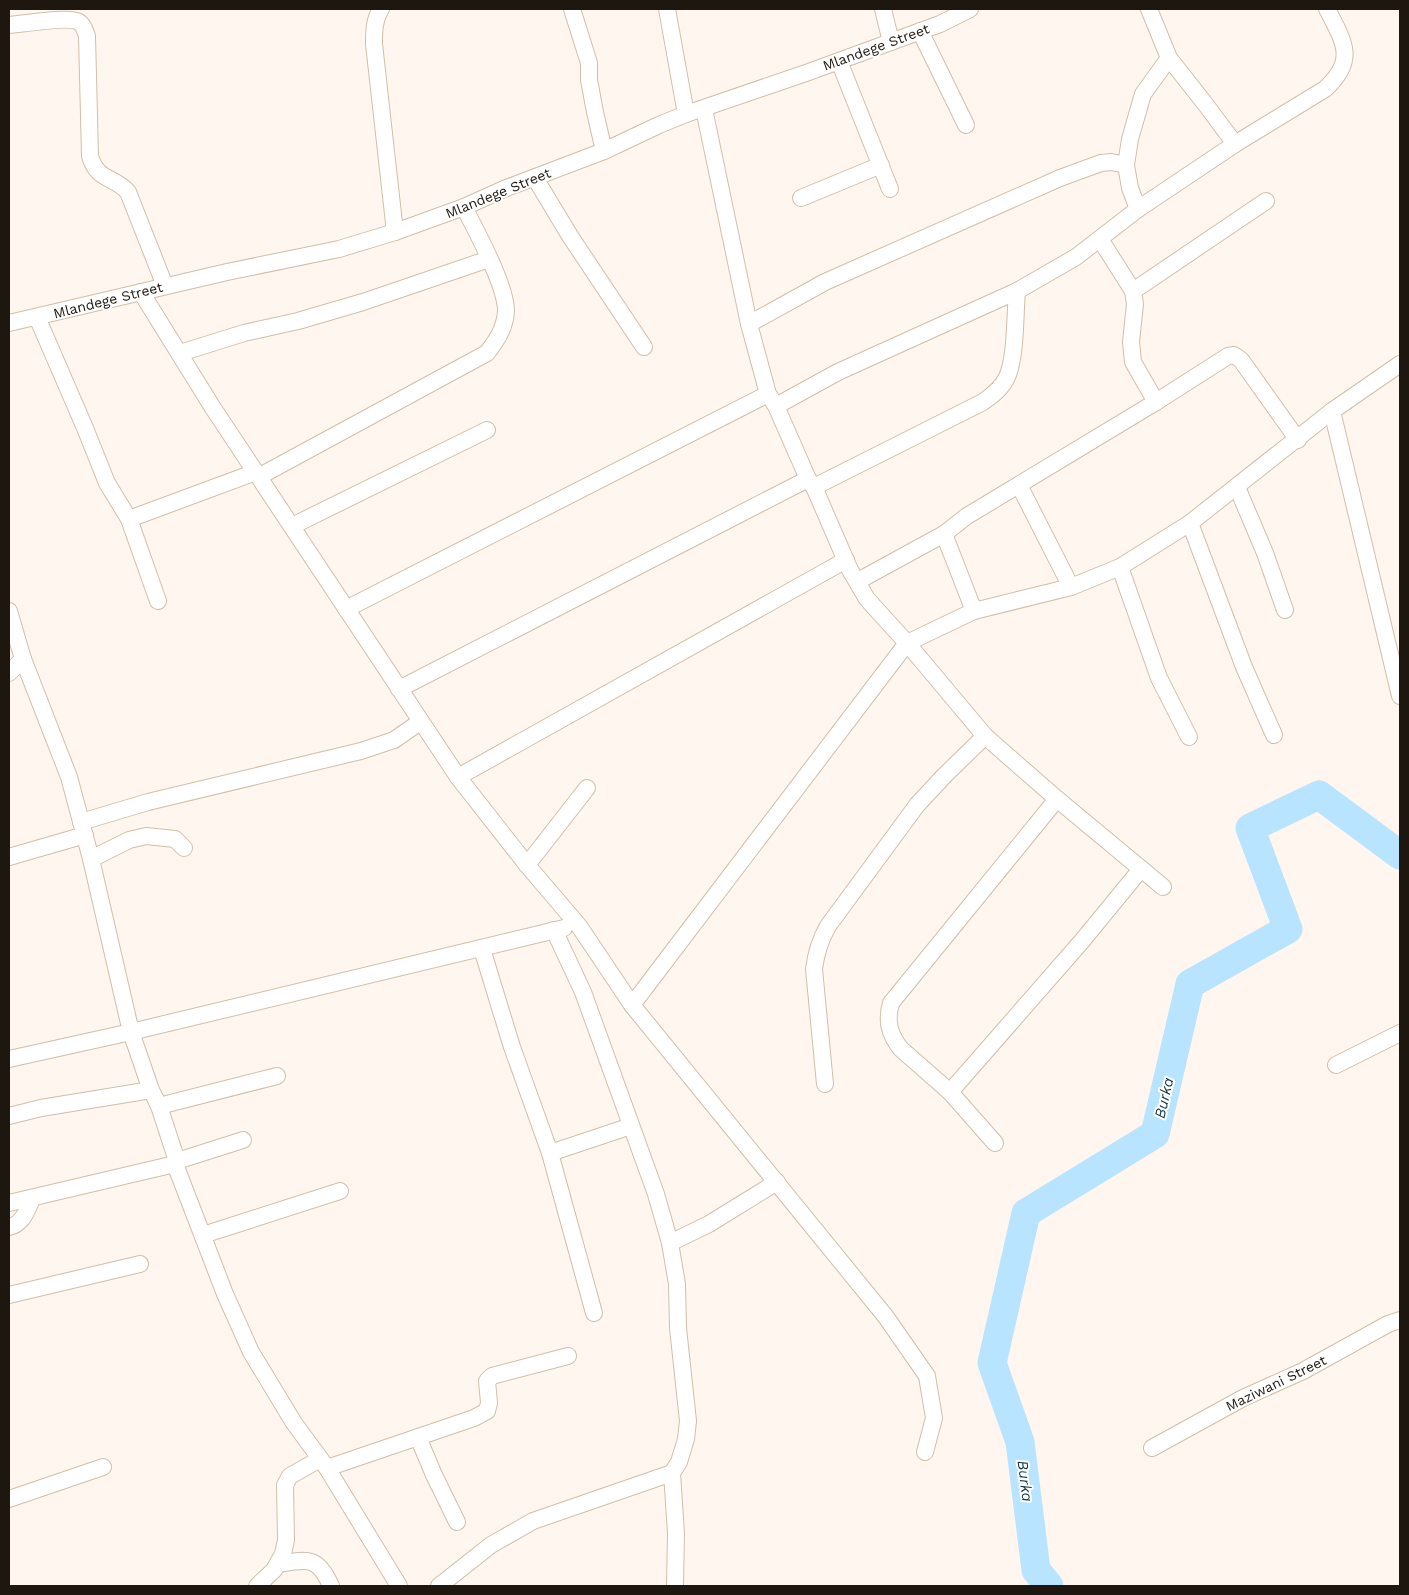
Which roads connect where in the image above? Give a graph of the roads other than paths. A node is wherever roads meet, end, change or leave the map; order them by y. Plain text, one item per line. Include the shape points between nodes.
1 (381, 9) edge
2 (572, 9) edge
3 (667, 9) edge
4 (883, 9) edge
5 (970, 9) edge
6 (1149, 9) edge
7 (1327, 9) edge
8 (9, 25) edge
9 (920, 31) junction
10 (890, 42) junction
11 (1169, 58) junction
12 (839, 61) junction
13 (704, 109) junction
14 (686, 114) junction
15 (966, 125) dead end
16 (1235, 144) junction
17 (604, 151) junction
18 (881, 165) junction
19 (1126, 165) junction
20 (535, 178) junction
21 (890, 189) dead end
22 (801, 198) dead end
23 (1266, 201) dead end
24 (464, 207) junction
25 (1138, 209) junction
26 (395, 232) junction
27 (1100, 239) junction
28 (489, 259) junction
29 (165, 286) junction
30 (1017, 291) junction
31 (1133, 291) junction
32 (141, 292) junction
33 (37, 317) junction
34 (9, 322) edge
35 (749, 324) junction
36 (644, 347) dead end
37 (180, 352) junction
38 (1400, 364) edge
39 (772, 400) junction
40 (1156, 402) junction
41 (1332, 411) junction
42 (487, 430) dead end
43 (1298, 440) junction
44 (258, 474) junction
45 (811, 483) junction
46 (1019, 485) junction
47 (1237, 487) junction
48 (129, 519) junction
49 (1190, 523) junction
50 (292, 526) junction
51 (944, 534) junction
52 (846, 560) junction
53 (1120, 567) junction
54 (858, 581) junction
55 (1071, 587) junction
56 (158, 601) dead end
57 (346, 609) junction
58 (1285, 610) dead end
59 (9, 611) edge
60 (974, 611) junction
61 (907, 643) junction
62 (23, 659) junction
63 (9, 673) edge
64 (399, 689) junction
65 (1400, 696) edge
66 (420, 722) junction
67 (1274, 735) dead end
68 (985, 736) junction
69 (1189, 737) dead end
70 (458, 777) junction
71 (587, 788) dead end
72 (1057, 799) junction
73 (83, 829) junction
74 (184, 848) dead end
75 (9, 857) edge
76 (91, 859) junction
77 (527, 864) junction
78 (1141, 869) junction
79 (1163, 887) dead end
80 (579, 926) junction
81 (554, 930) junction
82 (482, 949) junction
83 (632, 1005) junction
84 (131, 1032) junction
85 (1400, 1033) edge
86 (9, 1059) edge
87 (1336, 1065) dead end
88 (277, 1076) dead end
89 (825, 1084) dead end
90 (151, 1090) junction
91 (950, 1092) junction
92 (159, 1106) junction
93 (9, 1116) edge
94 (632, 1126) junction
95 (243, 1140) dead end
96 (995, 1143) dead end
97 (550, 1153) junction
98 (176, 1162) junction
99 (777, 1182) junction
100 (340, 1191) dead end
101 (32, 1199) junction
102 (9, 1203) edge
103 (9, 1227) edge
104 (203, 1235) junction
105 (670, 1243) junction
106 (140, 1264) dead end
107 (9, 1295) edge
108 (594, 1313) dead end
109 (1400, 1320) edge
110 (568, 1356) dead end
111 (418, 1437) junction
112 (1152, 1448) dead end
113 (925, 1452) dead end
114 (323, 1463) junction
115 (103, 1467) dead end
116 (672, 1473) junction
117 (9, 1499) edge
118 (457, 1522) dead end
119 (279, 1564) junction
120 (257, 1586) edge
121 (331, 1586) edge
122 (399, 1586) edge
123 (439, 1586) edge
124 (675, 1586) edge

1 - 26 street via 374,28 374,44
2 - 17 street via 589,63 593,104
3 - 14 street
4 - 10 street
5 - 9 street, Mlandege Street
6 - 11 street
7 - 16 street via 1344,47 1342,70 1325,89
8 - 29 street via 69,19 84,27 88,36 92,164 100,174 128,192
9 - 10 street, Mlandege Street
9 - 15 street
10 - 12 street, Mlandege Street
11 - 16 street
11 - 19 street via 1143,94
12 - 13 street, Mlandege Street
12 - 18 street
13 - 14 street, Mlandege Street
13 - 35 street
14 - 17 street, Mlandege Street
16 - 25 street
17 - 20 street, Mlandege Street
18 - 21 street
18 - 22 street
19 - 25 street
19 - 35 street via 1101,163 1060,178 825,282
20 - 24 street, Mlandege Street
20 - 36 street
23 - 31 street
24 - 26 street, Mlandege Street
24 - 28 street
25 - 27 street
26 - 29 street, Mlandege Street via 339,249
27 - 30 street via 1076,257
27 - 31 street
28 - 37 street via 298,322 244,333
28 - 44 street via 503,292 506,310 498,339 487,353
29 - 32 street, Mlandege Street
30 - 39 street
30 - 45 street via 1011,364 1001,386 992,396
31 - 40 street via 1132,362
32 - 33 street, Mlandege Street
32 - 37 street
33 - 34 street, Mlandege Street
33 - 48 street via 107,483
35 - 39 street
37 - 44 street
38 - 41 street
39 - 45 street
39 - 57 street
40 - 43 street via 1234,355 1241,360
40 - 46 street
41 - 43 street
41 - 65 street
42 - 50 street
43 - 47 street
44 - 48 street
44 - 50 street
45 - 52 street
45 - 64 street
46 - 51 street
46 - 55 street
47 - 49 street
47 - 58 street
48 - 56 street
49 - 53 street
49 - 67 street via 1244,667
50 - 57 street
51 - 54 street
51 - 60 street
52 - 54 street
52 - 70 street
53 - 55 street
53 - 69 street via 1159,678
54 - 61 street via 867,599
55 - 60 street
57 - 64 street
59 - 62 street
60 - 61 street
61 - 68 street
61 - 83 street
62 - 63 street
62 - 73 street via 70,777
64 - 66 street
66 - 70 street
66 - 73 street via 394,740 362,752 148,802
68 - 72 street
68 - 89 street via 917,805 821,938 814,969
70 - 77 street
71 - 77 street
72 - 78 street
72 - 91 street via 891,1003 888,1022 895,1041
73 - 75 street
73 - 76 street
74 - 76 street via 175,839 146,836 129,840
76 - 84 street
77 - 80 street
78 - 79 street
78 - 91 street
80 - 81 street
80 - 83 street
81 - 82 street
81 - 94 street via 583,992
82 - 84 street
82 - 97 street via 512,1047
83 - 99 street
84 - 86 street
84 - 90 street
85 - 87 street
88 - 92 street
90 - 92 street
90 - 93 street
91 - 96 street
92 - 98 street
94 - 97 street
94 - 105 street
95 - 98 street
97 - 108 street
98 - 101 street
98 - 104 street
99 - 105 street via 709,1224
99 - 113 street via 886,1317 927,1376 934,1418
100 - 104 street
101 - 102 street
101 - 103 street via 23,1218
104 - 114 street via 251,1352 294,1423
105 - 116 street via 677,1284 688,1421 682,1454
106 - 107 street
109 - 112 street, Maziwani Street via 1303,1371 1242,1398
110 - 111 street via 492,1376 487,1381 487,1411
111 - 114 street
111 - 118 street
114 - 119 street via 290,1476 285,1485 286,1540
114 - 122 street
115 - 117 street
116 - 123 street via 533,1521 491,1545
116 - 124 street
119 - 120 street
119 - 121 street via 305,1560 315,1564 325,1572

